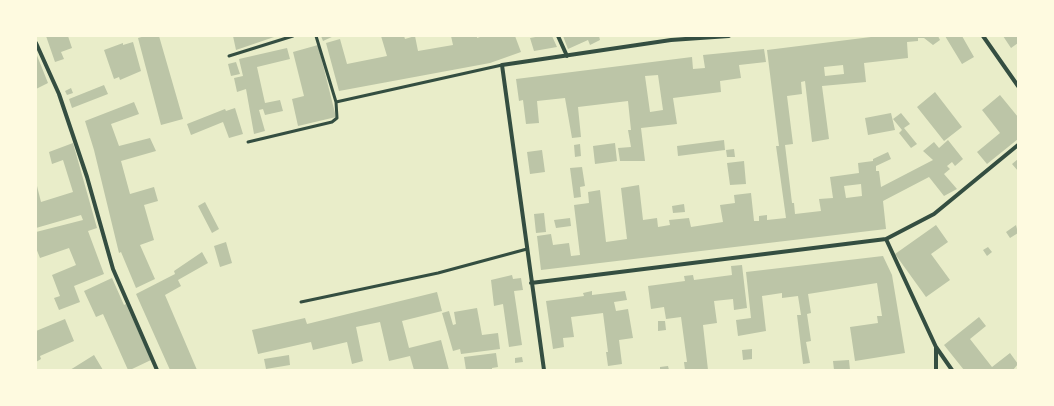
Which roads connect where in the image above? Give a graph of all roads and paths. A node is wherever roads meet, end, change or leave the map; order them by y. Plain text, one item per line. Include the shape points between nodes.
1 (293, 36) edge
2 (316, 36) edge
3 (558, 36) edge
4 (729, 36) edge
5 (983, 36) edge
6 (670, 38) edge
7 (36, 42) edge
8 (229, 56) dead end
9 (567, 56) junction
10 (502, 65) junction
11 (1018, 86) edge
12 (336, 102) junction
13 (248, 142) dead end
14 (1018, 145) edge
15 (886, 239) junction
16 (527, 249) junction
17 (531, 283) junction
18 (301, 302) dead end
19 (936, 347) junction
20 (157, 370) edge
21 (544, 370) edge
22 (936, 370) edge
23 (952, 370) edge

1 - 8 lane
2 - 12 lane
3 - 9 street
4 - 6 street
5 - 11 street
6 - 9 street
7 - 20 street via 59,94 87,177 113,269
9 - 10 street
10 - 12 lane
10 - 16 street
12 - 13 lane via 337,118 332,122
14 - 15 street via 934,214
15 - 17 street
15 - 19 street
16 - 17 street
16 - 18 lane via 438,273
17 - 21 street
19 - 22 street
19 - 23 street

